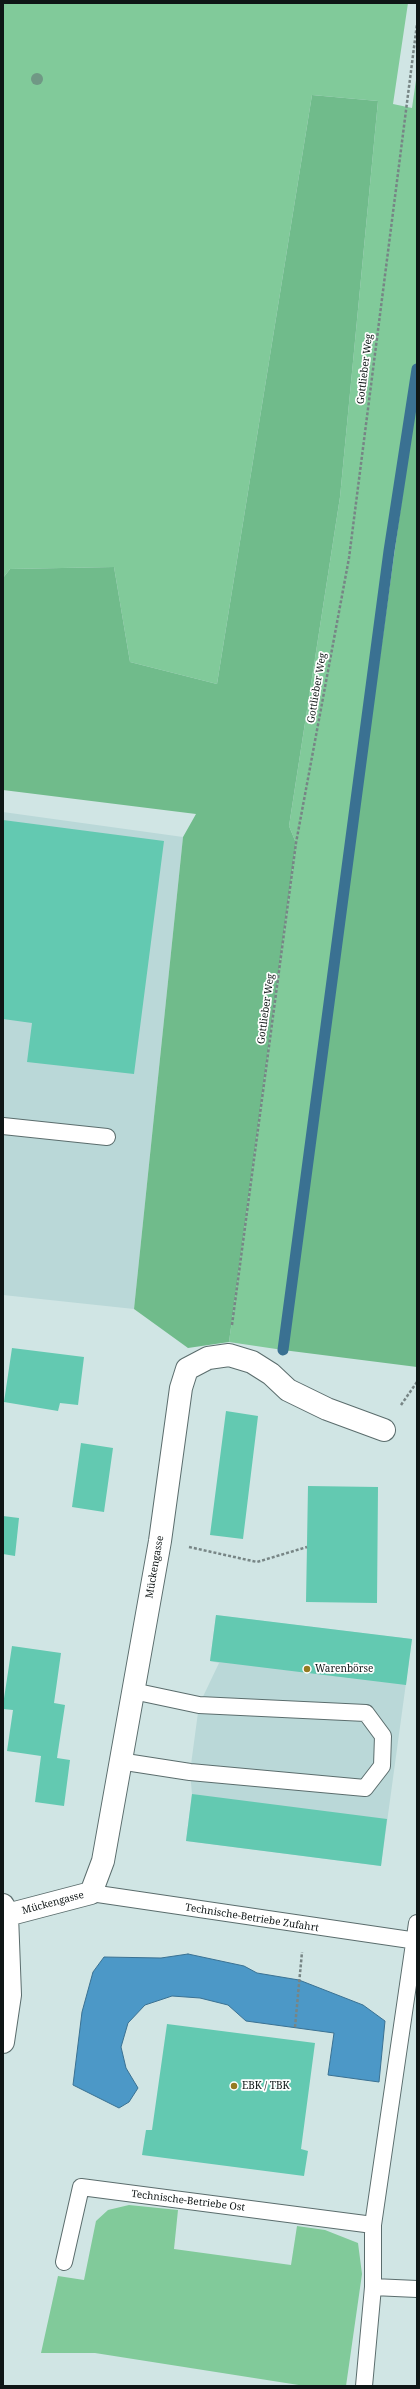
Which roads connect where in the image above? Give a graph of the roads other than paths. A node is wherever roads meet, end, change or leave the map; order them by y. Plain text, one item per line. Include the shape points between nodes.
1 (3, 1126) edge
2 (107, 1137) dead end
3 (384, 1430) dead end
4 (133, 1691) junction
5 (119, 1761) junction
6 (91, 1893) junction
7 (5, 1910) edge
8 (417, 1923) edge
9 (415, 1941) edge
10 (3, 2042) edge
11 (373, 2225) junction
12 (64, 2262) dead end
13 (373, 2287) junction
14 (417, 2289) edge
15 (364, 2386) edge

1 - 2 lane
3 - 4 street, Mückengasse via 327,1409 288,1390 252,1362 228,1355 208,1358 188,1369 181,1388 160,1541
4 - 5 street, Mückengasse
4 - 5 lane via 199,1705 366,1713 383,1736 382,1766 365,1788 190,1772
5 - 6 street, Mückengasse via 103,1861
6 - 7 street, Mückengasse
6 - 9 lane, Technische-Betriebe Zufahrt
7 - 10 street via 10,1995
8 - 9 lane
9 - 11 lane
11 - 12 lane, Technische-Betriebe Ost via 80,2187
11 - 13 lane
13 - 14 lane
13 - 15 lane

